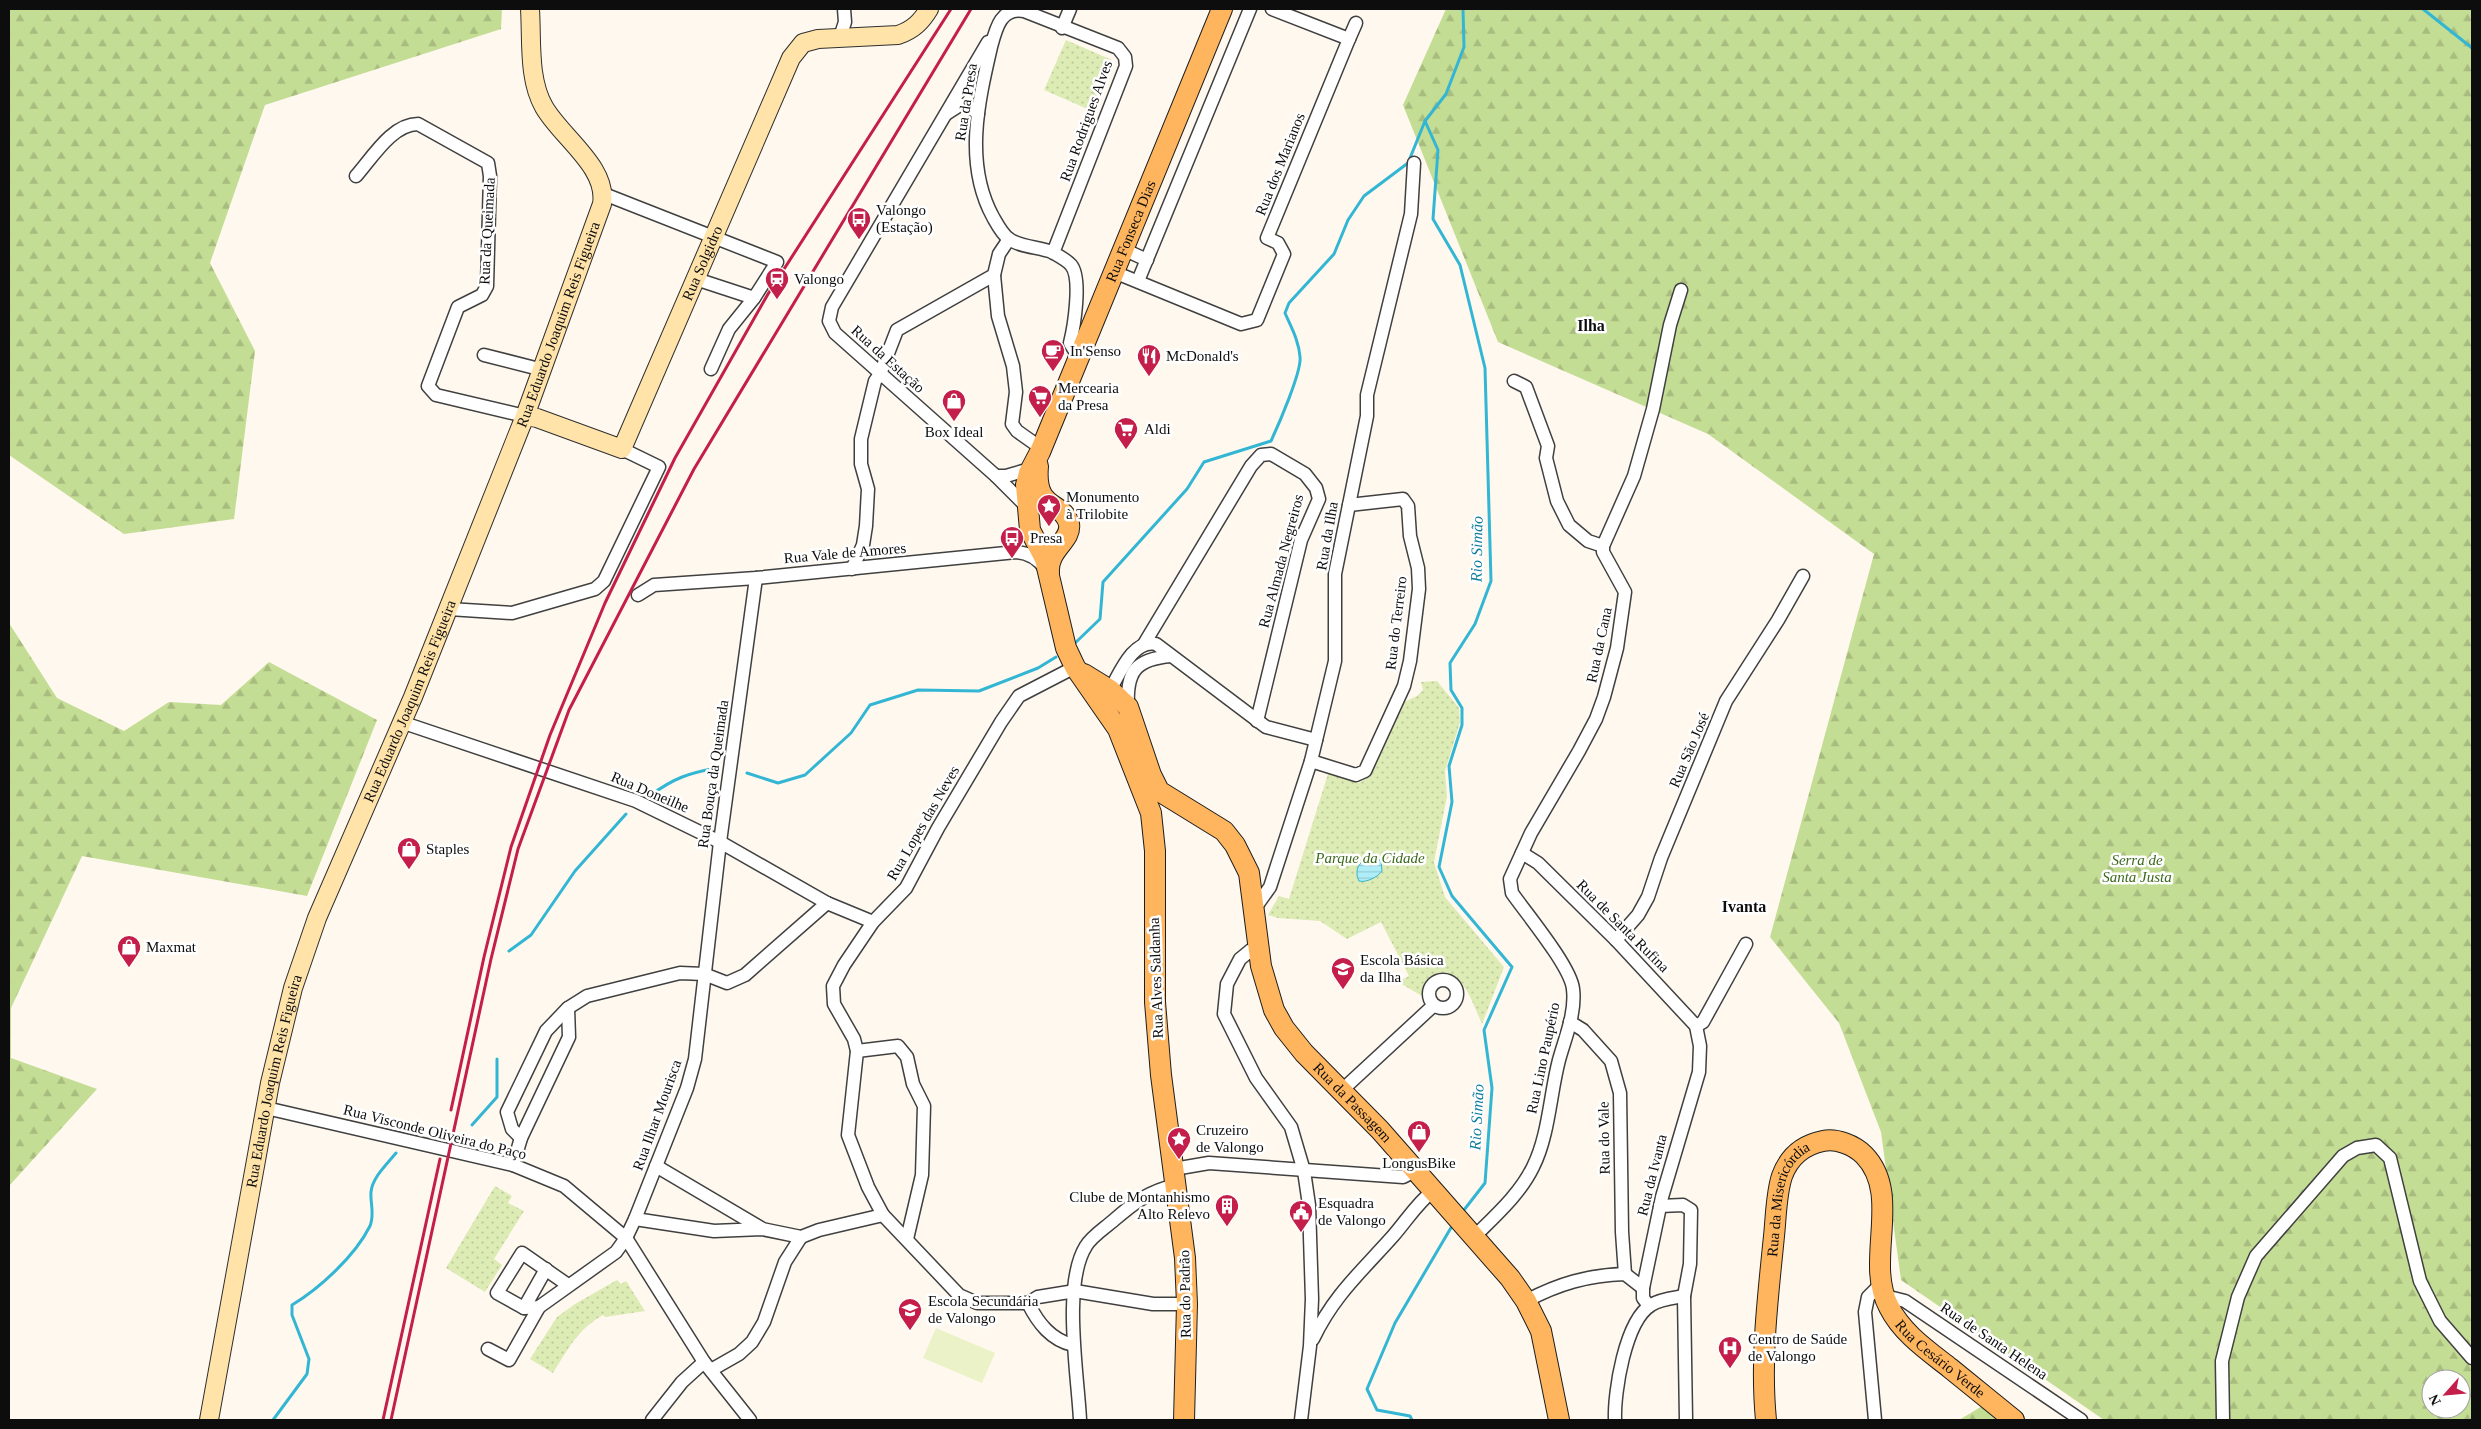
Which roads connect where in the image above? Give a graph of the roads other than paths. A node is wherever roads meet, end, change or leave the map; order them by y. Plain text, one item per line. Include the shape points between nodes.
1 (530, 9) edge
2 (844, 9) edge
3 (929, 9) edge
4 (1070, 9) edge
5 (1222, 9) edge
6 (1250, 9) edge
7 (1272, 9) edge
8 (1356, 23) dead end
9 (1062, 28) junction
10 (995, 32) junction
11 (840, 37) junction
12 (1349, 39) junction
13 (946, 114) junction
14 (978, 114) junction
15 (1414, 163) dead end
16 (356, 176) dead end
17 (604, 194) junction
18 (714, 237) junction
19 (1009, 239) junction
20 (1123, 249) junction
21 (1053, 253) junction
22 (1147, 260) junction
23 (1114, 272) junction
24 (994, 275) junction
25 (696, 279) junction
26 (1138, 281) junction
27 (1681, 290) dead end
28 (754, 298) junction
29 (484, 355) dead end
30 (1078, 356) junction
31 (711, 368) dead end
32 (543, 370) junction
33 (880, 374) junction
34 (1514, 381) dead end
35 (525, 416) junction
36 (622, 449) junction
37 (1029, 464) junction
38 (996, 476) junction
39 (1009, 488) junction
40 (1050, 505) junction
41 (1349, 505) junction
42 (1033, 538) junction
43 (1603, 546) junction
44 (852, 569) junction
45 (1049, 575) junction
46 (1803, 576) dead end
47 (756, 578) junction
48 (638, 595) dead end
49 (449, 609) junction
50 (1144, 644) junction
51 (1172, 656) junction
52 (1074, 667) junction
53 (1110, 690) junction
54 (1128, 707) junction
55 (1257, 721) junction
56 (402, 722) junction
57 (1118, 730) junction
58 (1316, 740) junction
59 (1311, 761) junction
60 (1150, 794) junction
61 (720, 842) junction
62 (1522, 853) junction
63 (827, 903) junction
64 (1255, 908) junction
65 (873, 922) junction
66 (1616, 940) junction
67 (1746, 944) dead end
68 (1259, 949) junction
69 (704, 974) junction
70 (1434, 1004) dead end
71 (568, 1008) junction
72 (1570, 1022) junction
73 (1696, 1026) junction
74 (857, 1052) junction
75 (1340, 1092) junction
76 (266, 1108) junction
77 (521, 1138) junction
78 (512, 1165) junction
79 (656, 1166) junction
80 (1416, 1170) junction
81 (1304, 1171) junction
82 (1175, 1177) junction
83 (1434, 1190) junction
84 (1661, 1201) junction
85 (883, 1215) junction
86 (634, 1219) junction
87 (762, 1229) junction
88 (801, 1237) junction
89 (1474, 1237) junction
90 (626, 1238) junction
91 (907, 1239) junction
92 (546, 1269) junction
93 (1625, 1274) junction
94 (568, 1285) junction
95 (1643, 1288) junction
96 (1883, 1290) junction
97 (1075, 1291) junction
98 (1684, 1296) junction
99 (1526, 1300) junction
100 (1028, 1303) junction
101 (1187, 1304) junction
102 (1649, 1306) junction
103 (540, 1307) junction
104 (524, 1308) junction
105 (1073, 1345) junction
106 (1310, 1346) junction
107 (488, 1349) dead end
108 (2472, 1358) edge
109 (707, 1366) junction
110 (210, 1420) edge
111 (652, 1420) edge
112 (750, 1420) edge
113 (1080, 1420) edge
114 (1184, 1420) edge
115 (1301, 1420) edge
116 (1558, 1420) edge
117 (1614, 1420) edge
118 (1686, 1420) edge
119 (1766, 1420) edge
120 (1875, 1420) edge
121 (2014, 1420) edge
122 (2081, 1420) edge
123 (2223, 1420) edge

1 - 17 main road via 534,80 544,108 599,177
2 - 11 street via 845,22
3 - 11 main road, Rua Solgidro via 910,31 898,35
4 - 9 street
5 - 20 main road, Rua Fonseca Dias
6 - 22 street
7 - 12 street
8 - 12 street, Rua dos Marianos
9 - 10 street, Rua da Presa via 1015,9 1003,14
9 - 21 street, Rua Rodrigues Alves via 1118,48 1125,57 1126,66
10 - 13 street, Rua da Estação
10 - 14 street, Rua da Presa
11 - 18 main road, Rua Solgidro via 803,43 791,58
12 - 26 street, Rua dos Marianos via 1267,238 1278,244 1284,254 1257,320 1241,324
13 - 14 street via 960,106 970,107
13 - 33 street, Rua da Estação via 832,307 829,321 835,333
14 - 19 street, Rua da Presa via 974,149 978,177 988,208
15 - 41 street, Rua da Ilha via 1411,214 1367,395 1367,416
16 - 35 street, Rua da Queimada via 389,138 407,124 418,124 488,163 487,286 482,295 458,306 428,386 436,395
17 - 18 street
17 - 32 main road, Rua Eduardo Joaquim Reis Figueira
18 - 25 main road, Rua Solgidro
18 - 28 street via 777,262
19 - 21 street
19 - 24 street via 999,254
20 - 22 street
20 - 23 main road, Rua Fonseca Dias
21 - 30 street via 1071,265 1075,276 1076,319 1070,343
22 - 26 street
23 - 26 street, Rua dos Marianos
23 - 30 main road, Rua Fonseca Dias
24 - 33 street via 897,330
24 - 37 street via 998,316 1013,366 1016,392 1012,424
25 - 28 street
25 - 36 main road, Rua Solgidro
27 - 43 street via 1634,476
28 - 31 street via 729,329
29 - 32 street
30 - 37 main road, Rua Fonseca Dias
32 - 35 main road, Rua Eduardo Joaquim Reis Figueira
33 - 38 street, Rua da Estação
33 - 44 street via 874,381 861,439 861,464 868,489 866,526 863,545
34 - 43 street via 1526,387 1548,446 1546,458 1557,501 1569,525 1588,541
35 - 36 main road, Rua da Queimada
35 - 49 main road, Rua Eduardo Joaquim Reis Figueira
36 - 49 street via 659,467 604,581 595,588 512,613
37 - 38 street
37 - 39 street via 1008,482
37 - 40 main road, Rua Fonseca Dias via 1039,490
37 - 42 main road, Rua Fonseca Dias via 1026,485
38 - 39 street, Rua da Estação
39 - 42 street, Rua da Estação
40 - 42 main road, Rua Fonseca Dias via 1033,517
40 - 42 main road, Rua Fonseca Dias via 1066,516 1069,528 1064,540
41 - 58 street, Rua da Ilha via 1335,574 1335,661
41 - 59 street, Rua do Terreiro via 1403,499 1408,506 1419,589 1410,661 1404,686 1365,771 1356,775
42 - 44 street, Rua Vale de Amores
42 - 45 street via 1037,559
42 - 45 main road, Rua Fonseca Dias via 1050,560
43 - 62 street, Rua da Cana via 1603,552 1625,592 1617,648 1596,719
44 - 47 street, Rua Vale de Amores
45 - 52 main road, Rua Fonseca Dias via 1066,648
46 - 66 street, Rua São José via 1726,701 1660,858 1648,896 1638,915
47 - 48 street, Rua Vale de Amores via 654,585
47 - 61 street, Rua Bouça da Queimada
49 - 56 main road, Rua Eduardo Joaquim Reis Figueira
50 - 51 street via 1156,644
50 - 53 street via 1133,653
50 - 55 street, Rua Almada Negreiros via 1251,466 1261,455 1271,454 1305,474 1316,488 1319,499 1301,540
51 - 54 street via 1152,658 1138,665 1130,676
51 - 55 street
52 - 53 main road
52 - 57 main road, Rua Fonseca Dias
52 - 65 street, Rua Lopes das Neves via 1019,696 942,820 906,888
53 - 54 main road
53 - 57 main road via 1108,703
54 - 60 main road via 1151,775
55 - 58 street via 1266,728
56 - 61 street, Rua Doneilhe via 636,801
56 - 76 main road, Rua Eduardo Joaquim Reis Figueira via 317,918 282,1030
57 - 60 main road, Rua Fonseca Dias
58 - 59 street, Rua da Ilha
59 - 64 street, Rua da Ilha via 1270,887
60 - 64 main road, Rua da Passagem via 1224,831 1249,873
60 - 82 main road, Rua Alves Saldanha via 1155,851 1156,1011
61 - 63 street, Rua Doneilhe
61 - 69 street, Rua Bouça da Queimada
62 - 66 street, Rua de Santa Rufina via 1538,863
62 - 72 street, Rua Lino Paupério via 1510,879 1512,892 1566,971 1573,988
63 - 65 street, Rua Doneilhe
63 - 69 street via 745,975 727,983
64 - 68 main road, Rua da Passagem
65 - 74 street, Rua Lopes das Neves via 833,986 834,1004 854,1039
66 - 73 street, Rua de Santa Rufina
67 - 73 street via 1703,1022
68 - 75 main road, Rua da Passagem via 1267,990 1284,1028
68 - 81 street via 1251,950 1240,959 1227,984 1224,1014 1256,1078 1291,1127
69 - 71 street via 680,973 587,996
69 - 79 street, Rua Ilhar Mourisca via 695,1059
70 - 75 street
71 - 77 street via 569,1037
71 - 77 street via 546,1030 507,1112 512,1130
72 - 89 street, Rua Lino Paupério via 1534,1166 1513,1196
72 - 93 street, Rua do Vale via 1583,1030 1611,1061 1620,1093
73 - 84 street, Rua da Ivanta via 1700,1046 1699,1072
74 - 85 street, Rua Lopes das Neves via 848,1135 868,1187
74 - 91 street via 898,1046 907,1057 913,1084 924,1106 922,1175
75 - 80 main road, Rua da Passagem
76 - 78 street, Rua Visconde Oliveira do Paço
76 - 110 main road, Rua Eduardo Joaquim Reis Figueira
77 - 78 street
78 - 90 street, Rua Visconde Oliveira do Paço via 564,1186
79 - 86 street, Rua Ilhar Mourisca
79 - 87 street
80 - 81 street via 1404,1177
80 - 83 main road, Rua da Passagem
81 - 82 street via 1210,1163
81 - 106 street via 1309,1205
82 - 97 street via 1139,1198 1086,1245 1079,1261
82 - 101 main road, Rua do Padrão
83 - 89 main road, Rua da Passagem
83 - 106 street via 1422,1199 1401,1227 1335,1299
84 - 95 street, Rua da Ivanta
84 - 98 street via 1691,1210 1690,1264
85 - 88 street
85 - 91 street, Rua Lopes das Neves
86 - 87 street via 714,1231
86 - 90 street, Rua Ilhar Mourisca
87 - 88 street
88 - 109 street via 785,1262 764,1322 752,1342 739,1354
89 - 99 main road, Rua da Passagem
90 - 94 street, Rua Ilhar Mourisca via 616,1252
90 - 109 street, Rua Visconde Oliveira do Paço
91 - 100 street, Rua Lopes das Neves via 960,1295 977,1303
92 - 94 street
92 - 104 street
92 - 104 street via 522,1252 497,1293
93 - 95 street
93 - 99 street via 1583,1278
94 - 103 street, Rua Ilhar Mourisca
95 - 102 street via 1643,1298
96 - 119 main road, Rua da Misericórdia via 1882,1188 1875,1170 1863,1154 1846,1143 1828,1140 1810,1144 1793,1157 1782,1177 1764,1353
96 - 120 street via 1868,1297 1865,1312
96 - 121 main road, Rua Cesário Verde via 1888,1306 1915,1340
96 - 122 street, Rua de Santa Helena via 1911,1305
97 - 100 street, Rua Lopes das Neves via 1038,1297
97 - 101 street, Rua Lopes das Neves via 1153,1304
97 - 105 street
98 - 102 street via 1663,1299
98 - 118 street
99 - 116 main road, Rua da Passagem via 1541,1331
100 - 105 street via 1047,1332 1060,1342
101 - 114 main road, Rua do Padrão
102 - 117 street via 1632,1331 1622,1363
103 - 104 street
103 - 107 street via 509,1360
105 - 113 street
106 - 115 street
108 - 123 street via 2440,1322 2420,1281 2390,1158 2376,1145 2357,1148 2343,1156 2256,1256 2238,1297 2222,1361
109 - 111 street via 682,1382
109 - 112 street, Rua Visconde Oliveira do Paço

